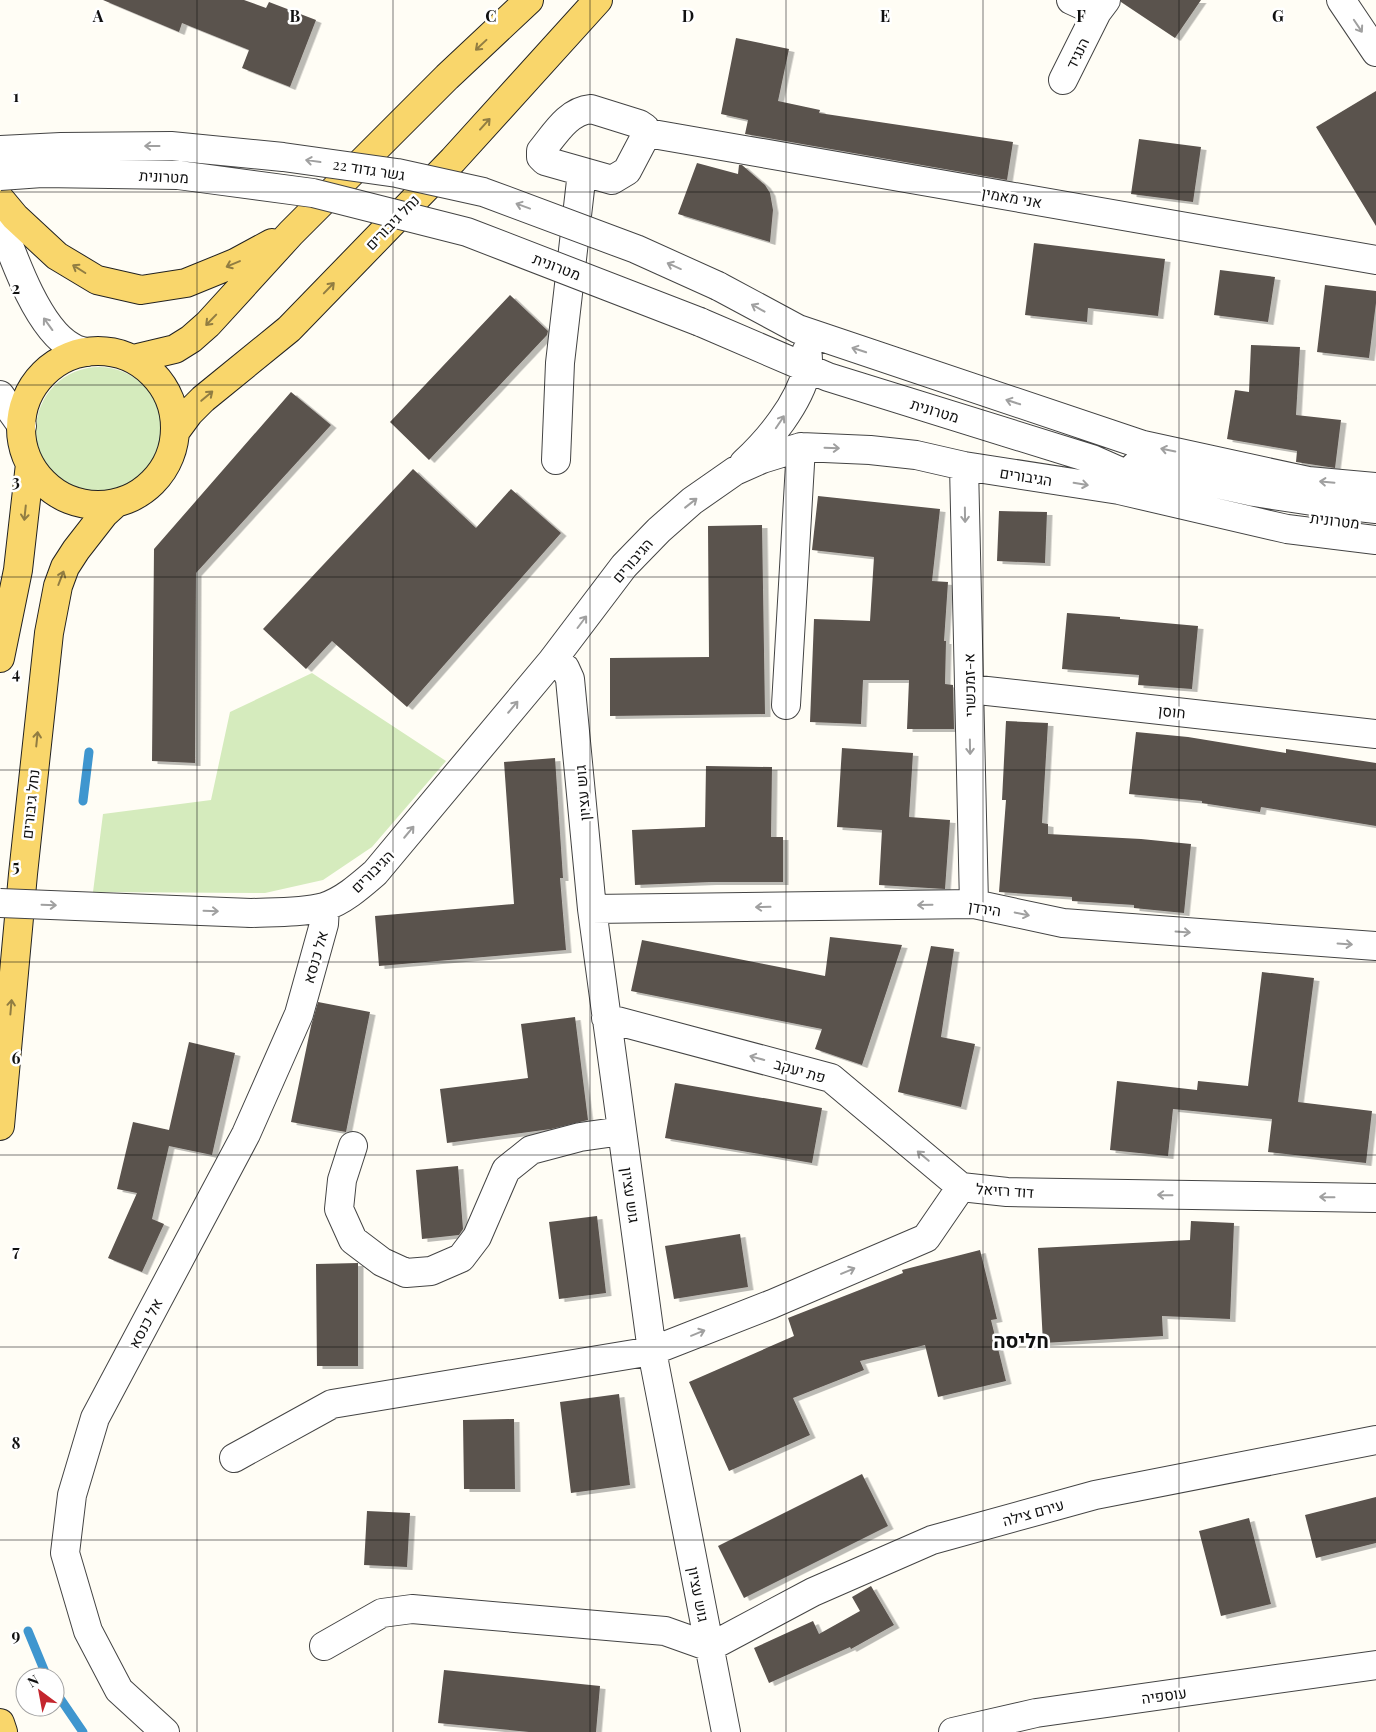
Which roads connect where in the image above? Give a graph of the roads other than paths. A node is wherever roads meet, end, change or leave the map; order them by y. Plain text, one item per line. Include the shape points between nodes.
1 (529, 0) edge
2 (598, 0) edge
3 (1071, 0) edge
4 (1341, 0) edge
5 (1101, 6) edge
6 (1376, 52) edge
7 (1063, 80) dead end
8 (648, 132) junction
9 (0, 150) edge
10 (582, 172) junction
11 (0, 176) edge
12 (0, 199) edge
13 (0, 221) edge
14 (291, 233) junction
15 (1376, 260) edge
16 (798, 330) junction
17 (86, 352) junction
18 (133, 359) junction
19 (808, 369) junction
20 (0, 395) edge
21 (22, 426) junction
22 (175, 432) junction
23 (801, 447) junction
24 (1092, 459) junction
25 (556, 460) dead end
26 (30, 464) junction
27 (964, 466) junction
28 (735, 471) junction
29 (1376, 487) edge
30 (116, 503) junction
31 (1376, 509) edge
32 (1376, 525) edge
33 (1376, 540) edge
34 (0, 658) edge
35 (552, 661) junction
36 (969, 689) junction
37 (786, 705) dead end
38 (1376, 734) edge
39 (0, 903) edge
40 (974, 904) junction
41 (325, 907) junction
42 (592, 909) junction
43 (1376, 946) edge
44 (606, 1018) junction
45 (0, 1126) edge
46 (622, 1131) junction
47 (353, 1146) dead end
48 (961, 1187) junction
49 (1376, 1198) edge
50 (652, 1351) junction
51 (1376, 1440) edge
52 (234, 1458) dead end
53 (324, 1646) dead end
54 (710, 1646) junction
55 (1376, 1665) edge
56 (0, 1722) edge
57 (3, 1732) edge
58 (165, 1732) edge
59 (726, 1732) edge
60 (953, 1732) edge

1 -> 14 main road
22 -> 2 main road, נחל גיבורים via 203,399 289,329 453,160
3 - 5 street
4 -> 6 street
5 - 7 street, הנגיד
8 - 10 street via 622,176 612,180
8 - 10 street, אני מאמין via 639,124 601,112 577,112 541,151 541,157
8 - 15 street, אני מאמין
16 -> 9 street, גשר גדוד 22, bridge via 718,286 636,249 483,192 397,173 171,146 61,146
10 - 25 street via 560,364
11 - 19 street, מטרונית, bridge via 42,173 178,175 313,193 467,232 700,322
14 -> 12 main road via 235,263 186,283 141,290 97,280 57,256
17 -> 13 street via 64,342 44,319
14 -> 18 main road via 191,339 175,349
16 - 19 street via 807,348
29 -> 16 street via 1308,480 1143,445
17 - 18 main road via 110,352
17 - 21 main road via 72,356 46,372 28,397
18 - 22 main road via 151,372 165,389 173,410
19 - 24 street, מטרונית
28 -> 19 street via 778,426
20 - 21 street
21 - 26 main road
22 - 30 main road via 162,472 142,491
23 -> 27 street, הגיבורים via 916,455
23 - 28 street, הגיבורים
23 - 37 street
24 - 31 street, מטרונית via 1254,492
24 - 32 street, מטרונית via 1126,474 1280,513
26 - 30 main road via 59,494 80,503
26 -> 34 main road via 18,570
27 -> 33 street, הגיבורים via 1119,490 1287,529
27 -> 36 street, א-זמכשרי
35 -> 28 street, הגיבורים via 624,566 692,501
45 -> 30 main road, נחל גיבורים via 49,633 65,568 104,514
41 -> 35 street, הגיבורים via 351,893 375,873
35 - 42 street, גוש עציון via 564,668 570,679
36 - 38 street, חוסן
36 -> 40 street, א-זמכשרי
39 -> 41 street, הגיבורים, bridge via 251,913
40 -> 42 street, הירדן
40 -> 43 street, הירדן via 1063,923
41 - 58 street, אל כנסא via 324,924 299,1014 246,1134 95,1418 72,1495 65,1552 88,1631 119,1690
42 - 44 street, גוש עציון
44 - 46 street, גוש עציון
48 -> 44 street, פת יעקב via 831,1078
46 - 47 street via 580,1136 531,1150 506,1170 477,1237 461,1258 431,1271 406,1273 382,1262 354,1240 339,1209 342,1180
46 - 50 street, גוש עציון
49 -> 48 street, דוד רזיאל via 1008,1192
50 -> 48 street, דוד רזיאל via 926,1238
50 - 52 street, דוד רזיאל via 332,1404
50 - 54 street, גוש עציון
51 - 54 street, עירם צילה via 1095,1494 932,1540 812,1592
53 - 54 street via 382,1613 412,1609 664,1631
54 - 59 street, גוש עציון
55 - 60 street, עוספיה via 1036,1713
56 - 57 main road

